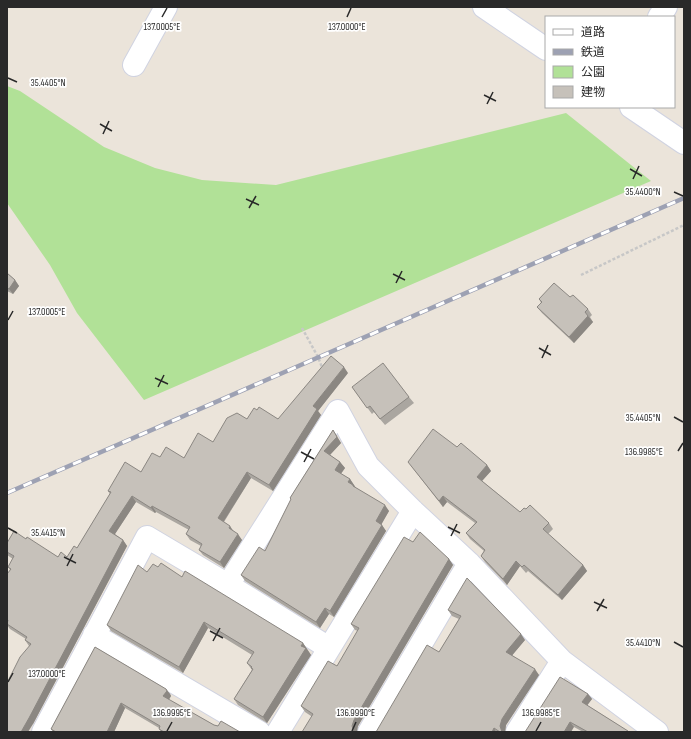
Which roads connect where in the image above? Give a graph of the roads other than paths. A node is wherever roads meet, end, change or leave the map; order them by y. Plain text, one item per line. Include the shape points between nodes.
1 (166, 7) edge
2 (484, 7) edge
3 (666, 7) edge
4 (660, 16) edge
5 (545, 48) edge
6 (134, 65) dead end
7 (632, 108) edge
8 (684, 143) edge
9 (413, 511) junction
10 (469, 562) junction
11 (228, 585) junction
12 (94, 635) junction
13 (329, 648) junction
14 (562, 661) junction
15 (43, 732) edge
16 (259, 732) edge
17 (278, 732) edge
18 (369, 732) edge
19 (517, 732) edge
20 (657, 732) edge

1 - 6 street
2 - 5 street
3 - 4 street
7 - 8 street
9 - 10 street
9 - 11 street via 368,466 338,411
9 - 13 street
10 - 14 street
10 - 18 street
11 - 12 street via 147,537
11 - 13 street
12 - 15 street
12 - 16 street
13 - 17 street
14 - 19 street
14 - 20 street

